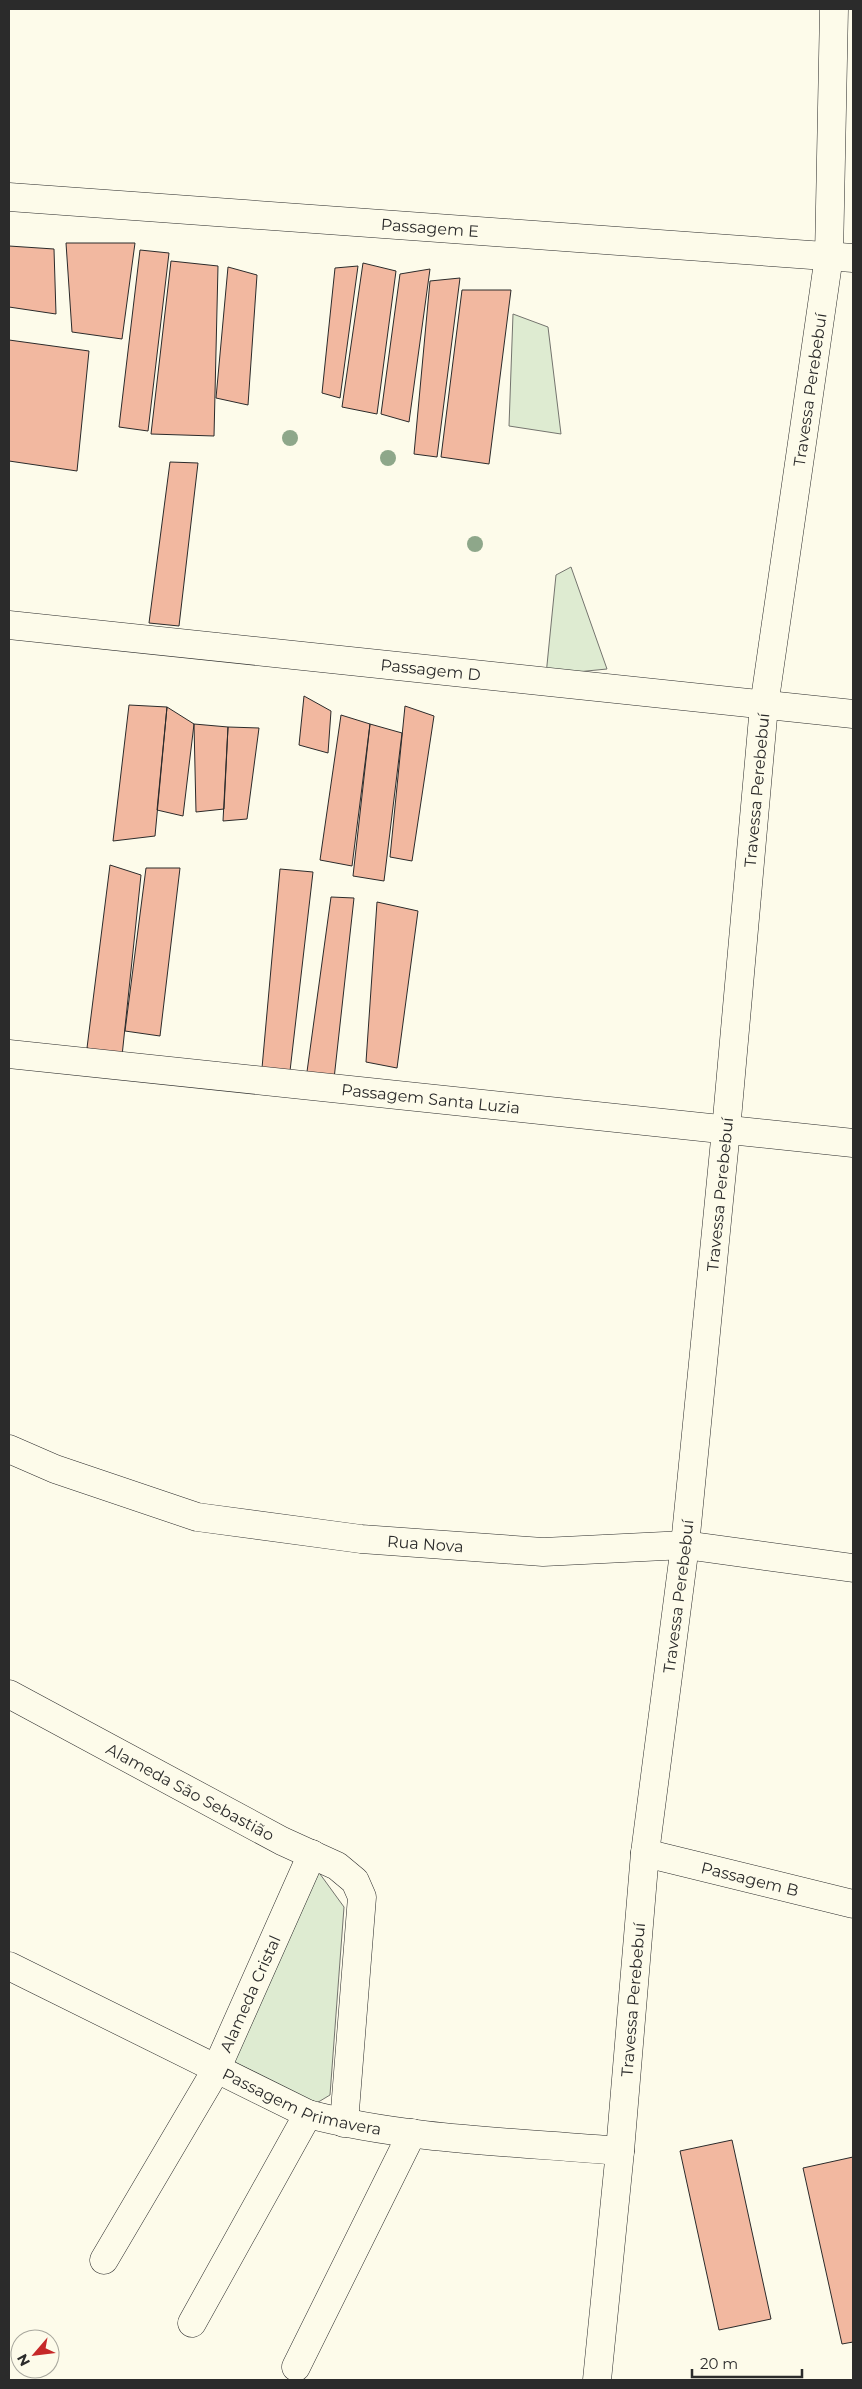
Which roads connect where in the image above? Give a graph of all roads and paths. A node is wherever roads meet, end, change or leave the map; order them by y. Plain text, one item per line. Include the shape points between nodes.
1 (834, 9) edge
2 (9, 197) edge
3 (841, 257) edge
4 (9, 624) edge
5 (764, 706) junction
6 (853, 714) edge
7 (9, 1054) edge
8 (726, 1130) junction
9 (853, 1142) edge
10 (9, 1449) edge
11 (684, 1545) junction
12 (853, 1568) edge
13 (9, 1694) edge
14 (645, 1853) junction
15 (312, 1854) junction
16 (853, 1904) edge
17 (9, 1966) edge
18 (216, 2070) junction
19 (308, 2114) junction
20 (344, 2124) junction
21 (412, 2133) junction
22 (620, 2151) junction
23 (104, 2260) dead end
24 (192, 2323) dead end
25 (296, 2367) dead end
26 (597, 2380) edge

1 - 3 street, Travessa Perebebuí
2 - 3 street, Passagem E
3 - 5 street, Travessa Perebebuí
4 - 5 street, Passagem D
5 - 6 street, Passagem D
5 - 8 street, Travessa Perebebuí
7 - 8 street, Passagem Santa Luzia
8 - 9 street, Passagem Santa Luzia
8 - 11 street, Travessa Perebebuí
10 - 11 street, Rua Nova via 55,1469 197,1517 361,1538 543,1552
11 - 12 street, Rua Nova
11 - 14 street, Travessa Perebebuí
13 - 15 street, Alameda São Sebastião via 282,1841
14 - 16 street, Passagem B
14 - 22 street, Travessa Perebebuí
15 - 18 street, Alameda Cristal
15 - 20 street, Alameda São Sebastião via 348,1874 359,1887 362,1897
17 - 18 street, Passagem Primavera
18 - 19 street, Passagem Primavera
18 - 23 street, Alameda Cristal
19 - 20 street, Passagem Primavera
19 - 24 street
20 - 21 street, Passagem Primavera
21 - 22 street, Passagem Primavera
21 - 25 street
22 - 26 street, Travessa Perebebuí

